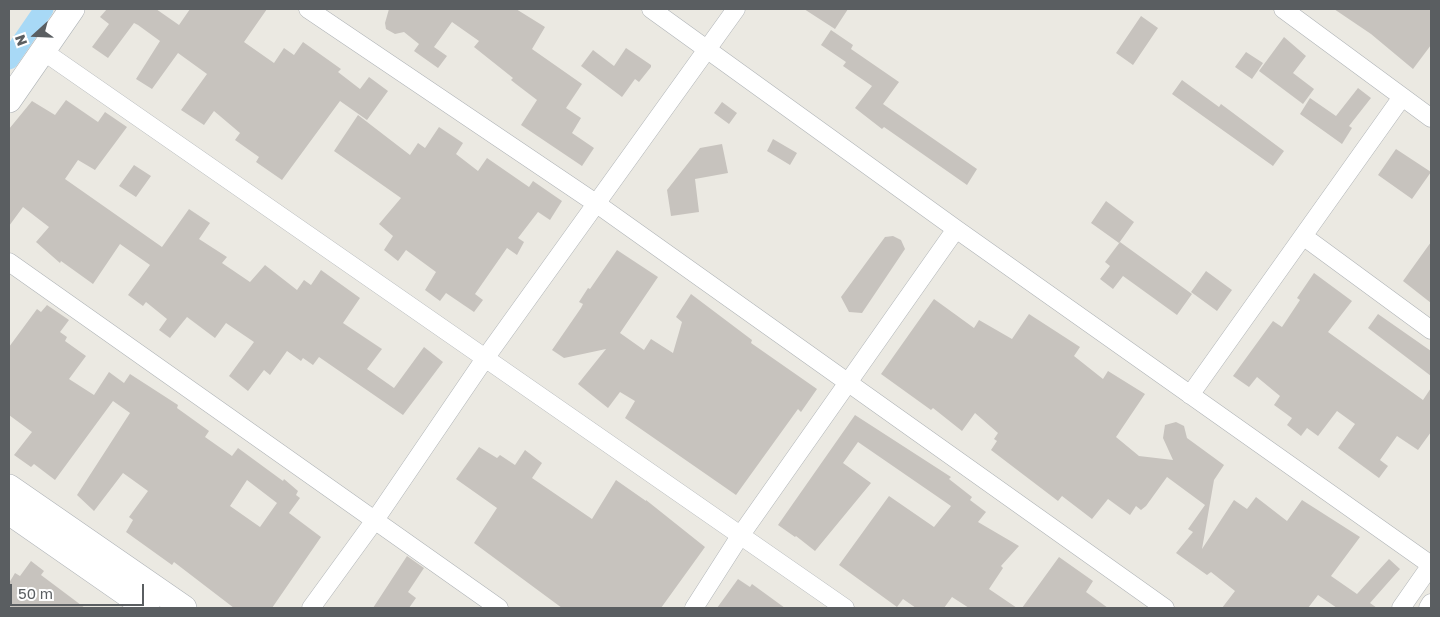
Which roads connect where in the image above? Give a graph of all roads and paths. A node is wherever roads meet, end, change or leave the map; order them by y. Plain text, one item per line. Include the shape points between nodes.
1 (72, 9) edge
2 (308, 9) edge
3 (651, 9) edge
4 (736, 9) edge
5 (1283, 9) edge
6 (707, 49) junction
7 (43, 51) junction
8 (1402, 97) junction
9 (9, 100) edge
10 (1431, 118) edge
11 (597, 204) junction
12 (956, 229) junction
13 (1304, 236) junction
14 (9, 262) edge
15 (1431, 330) edge
16 (486, 357) junction
17 (848, 383) junction
18 (1190, 395) junction
19 (9, 487) edge
20 (9, 512) edge
21 (374, 520) junction
22 (740, 536) junction
23 (1431, 565) edge
24 (1431, 603) edge
25 (147, 608) edge
26 (184, 608) edge
27 (311, 608) edge
28 (498, 608) edge
29 (694, 608) edge
30 (845, 608) edge
31 (1164, 608) edge
32 (1401, 608) edge
33 (1428, 608) edge

1 - 7 street
2 - 11 street
3 - 6 street
4 - 6 street
5 - 8 street
6 - 11 street
6 - 12 street
7 - 9 street
7 - 16 street
8 - 10 street
8 - 13 street
11 - 16 street
11 - 17 street
12 - 17 street
12 - 18 street
13 - 15 street
13 - 18 street
14 - 21 street
16 - 21 street
16 - 22 street
17 - 22 street
17 - 31 street
18 - 23 street
19 - 26 street
20 - 25 street
21 - 27 street
21 - 28 street
22 - 29 street
22 - 30 street
23 - 32 street
24 - 33 street

